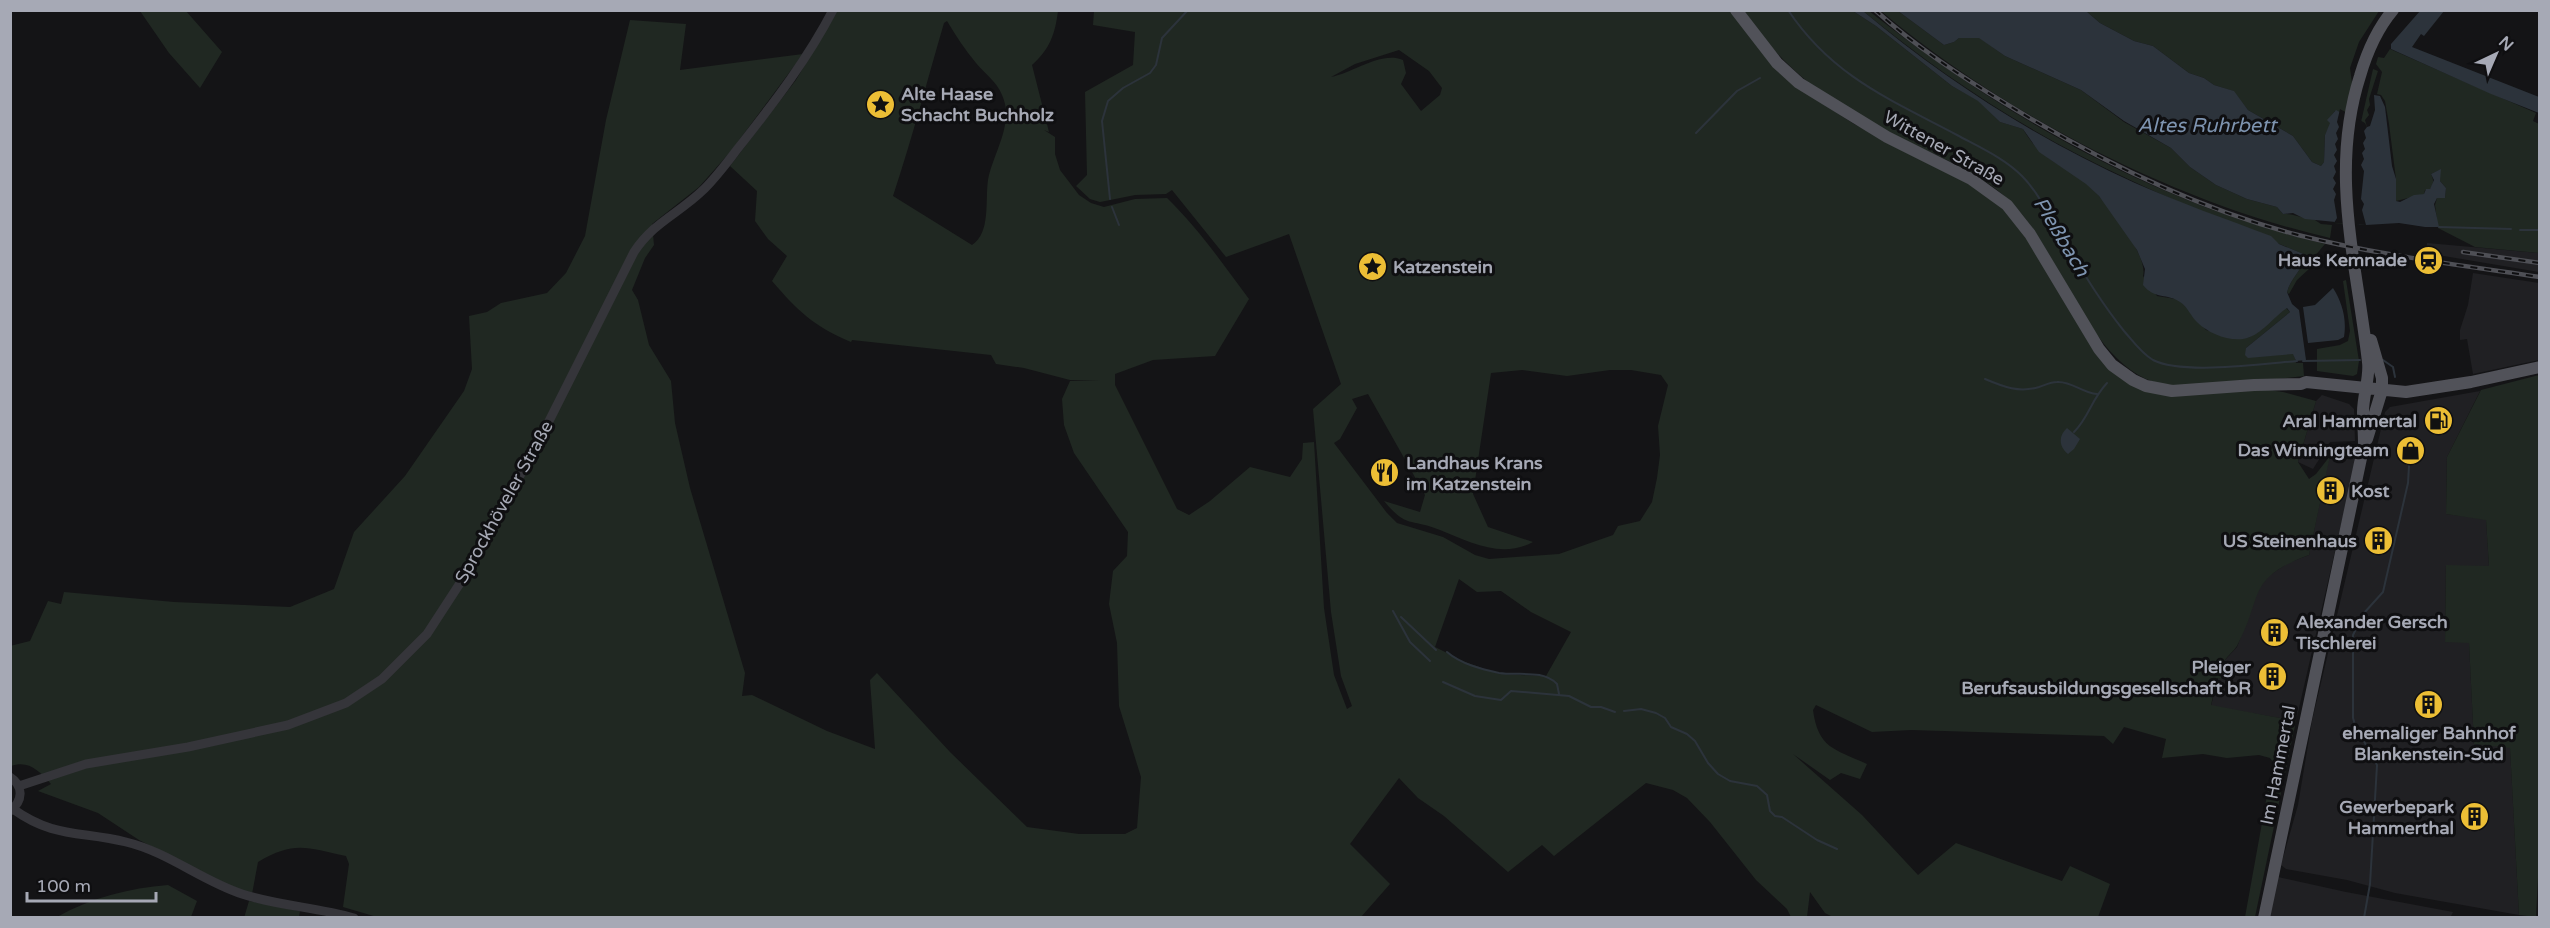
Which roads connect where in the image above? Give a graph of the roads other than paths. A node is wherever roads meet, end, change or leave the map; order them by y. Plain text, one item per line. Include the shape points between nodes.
1 (833, 10) edge
2 (1736, 10) edge
3 (2393, 10) edge
4 (2362, 317) junction
5 (2540, 367) edge
6 (2366, 393) junction
7 (2381, 394) junction
8 (2364, 444) junction
9 (10, 777) edge
10 (19, 786) junction
11 (12, 810) edge
12 (354, 918) edge
13 (2264, 918) edge

1 - 10 street, Sprockhöveler Straße via 794,75 733,154 702,191 651,229 634,252 540,439 466,574 427,634 382,679 346,703 288,725 86,764
2 - 6 main road, Wittener Straße via 1777,63 1800,83 1887,137 1971,179 2007,205 2030,234 2099,349 2112,365 2133,380 2172,391 2306,382
3 - 4 main road via 2371,45 2357,85 2346,147 2348,224
4 - 6 main road, Im Hammertal via 2368,362
4 - 7 main road via 2379,364
5 - 7 main road, Wittener Straße via 2471,382
6 - 7 main road, Wittener Straße
6 - 8 main road, Im Hammertal
7 - 8 main road, Im Hammertal
8 - 13 main road, Im Hammertal
9 - 10 street
10 - 11 street via 21,796
11 - 12 street via 42,827 152,850 243,894

